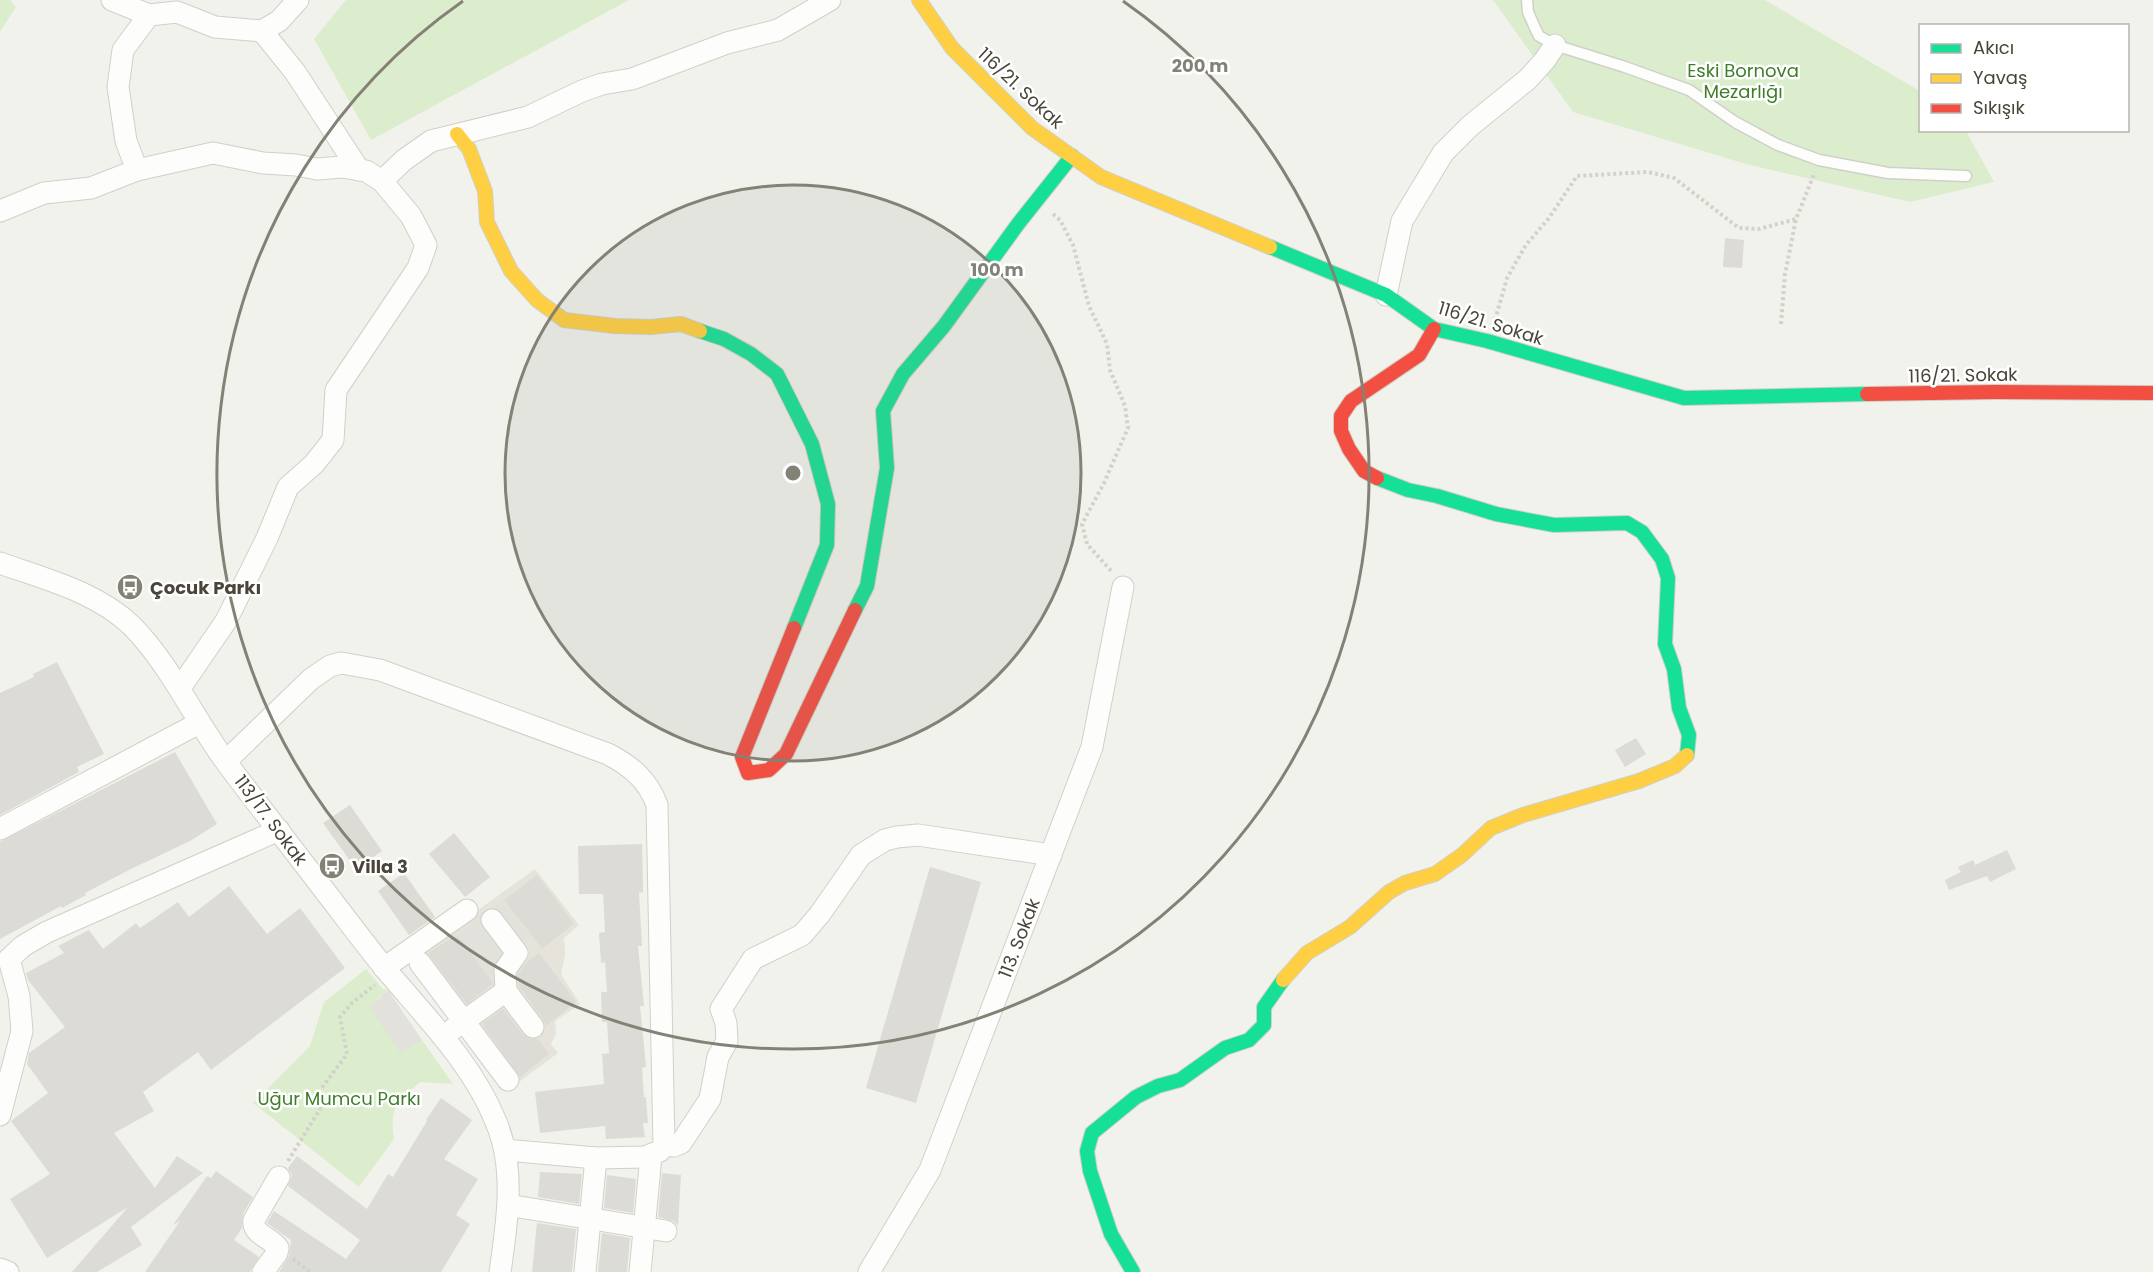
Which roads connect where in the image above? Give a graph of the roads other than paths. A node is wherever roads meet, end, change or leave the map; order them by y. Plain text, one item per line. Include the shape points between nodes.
1 (112, 0) edge
2 (298, 0) edge
3 (830, 0) edge
4 (920, 0) edge
5 (1527, 0) edge
6 (149, 15) junction
7 (262, 31) junction
8 (1555, 45) junction
9 (457, 134) junction
10 (1072, 156) junction
11 (136, 170) junction
12 (359, 170) junction
13 (1966, 176) dead end
14 (382, 181) junction
15 (0, 211) edge
16 (1386, 295) junction
17 (1434, 328) junction
18 (2153, 393) edge
19 (0, 563) edge
20 (1123, 586) road end
21 (180, 688) junction
22 (199, 723) junction
23 (226, 761) junction
24 (0, 829) edge
25 (279, 830) junction
26 (1051, 855) junction
27 (467, 910) dead end
28 (492, 920) dead end
29 (420, 963) dead end
30 (387, 971) junction
31 (506, 991) junction
32 (465, 1021) junction
33 (533, 1027) dead end
34 (443, 1037) junction
35 (508, 1080) dead end
36 (0, 1115) edge
37 (506, 1150) junction
38 (658, 1150) junction
39 (596, 1158) junction
40 (279, 1177) road end
41 (508, 1205) junction
42 (590, 1218) junction
43 (645, 1228) junction
44 (666, 1231) dead end
45 (0, 1269) edge
46 (8, 1272) edge
47 (263, 1272) edge
48 (500, 1272) edge
49 (585, 1272) edge
50 (640, 1272) edge
51 (869, 1272) edge
52 (1133, 1272) edge

1 - 6 street
2 - 7 street via 279,21
3 - 9 street via 778,30 728,43 632,80 602,84 528,117
4 - 10 street, 116/21. Sokak via 952,48 1032,128
5 - 8 lane via 1539,36
6 - 7 street via 177,12 215,27
6 - 11 street via 123,50 118,87 126,141
7 - 12 street via 296,72
8 - 13 lane via 1689,90 1735,122 1778,145 1819,160 1888,173
8 - 16 street via 1528,79 1443,153 1402,221
9 - 10 street via 469,149 484,191 487,222 511,271 537,300 564,320 615,326 681,324 724,339 777,374 813,444 828,504 827,545 742,757 748,773 769,770 786,753 867,586 887,468 884,411 903,374
9 - 14 street via 431,141
10 - 16 street, 116/21. Sokak via 1101,177
11 - 12 street via 213,153 263,163
11 - 15 street via 91,188 44,193
12 - 14 street
14 - 21 street via 411,216 426,245 418,268 336,390 333,440 288,487 226,621
16 - 17 street, 116/21. Sokak
17 - 18 street, 116/21. Sokak via 1684,398
17 - 52 street via 1419,355 1351,401 1341,416 1341,431 1348,449 1364,471 1408,490 1554,525 1627,523 1642,532 1662,559 1668,578 1665,644 1689,735 1688,755 1675,766 1639,781 1491,828 1435,874 1389,892 1350,927 1308,953 1279,984 1264,1007 1264,1024 1249,1041 1225,1048 1180,1080 1136,1097 1092,1133 1087,1151 1093,1181 1111,1234
19 - 21 street, 113/17. Sokak via 72,588 105,605 131,626
20 - 26 street, 113. Sokak via 1092,747
21 - 22 street, 113/17. Sokak
22 - 23 street, 113/17. Sokak
22 - 24 street
23 - 25 street, 113/17. Sokak
23 - 38 street via 311,679 341,663 380,669 597,750 637,772 657,805
25 - 30 street, 113/17. Sokak
25 - 36 street via 47,932 9,960 19,996 22,1031
26 - 38 street via 918,835 885,840 861,855 802,935 753,959 721,1009 727,1041 718,1057 710,1099 681,1143
26 - 51 street, 113. Sokak via 930,1170
27 - 30 street
28 - 31 street via 517,953 505,970
29 - 32 street
30 - 34 street, 113/17. Sokak
31 - 32 street
31 - 33 street
32 - 34 street
32 - 35 street
34 - 37 street, 113/17. Sokak via 482,1092
37 - 39 street
37 - 41 street, 113/17. Sokak
38 - 39 street
38 - 43 street
39 - 42 street
40 - 47 street via 254,1220 258,1232 278,1248
41 - 42 street
41 - 48 street, 113/17. Sokak
42 - 43 street
42 - 49 street
43 - 44 street
43 - 50 street
45 - 46 street

